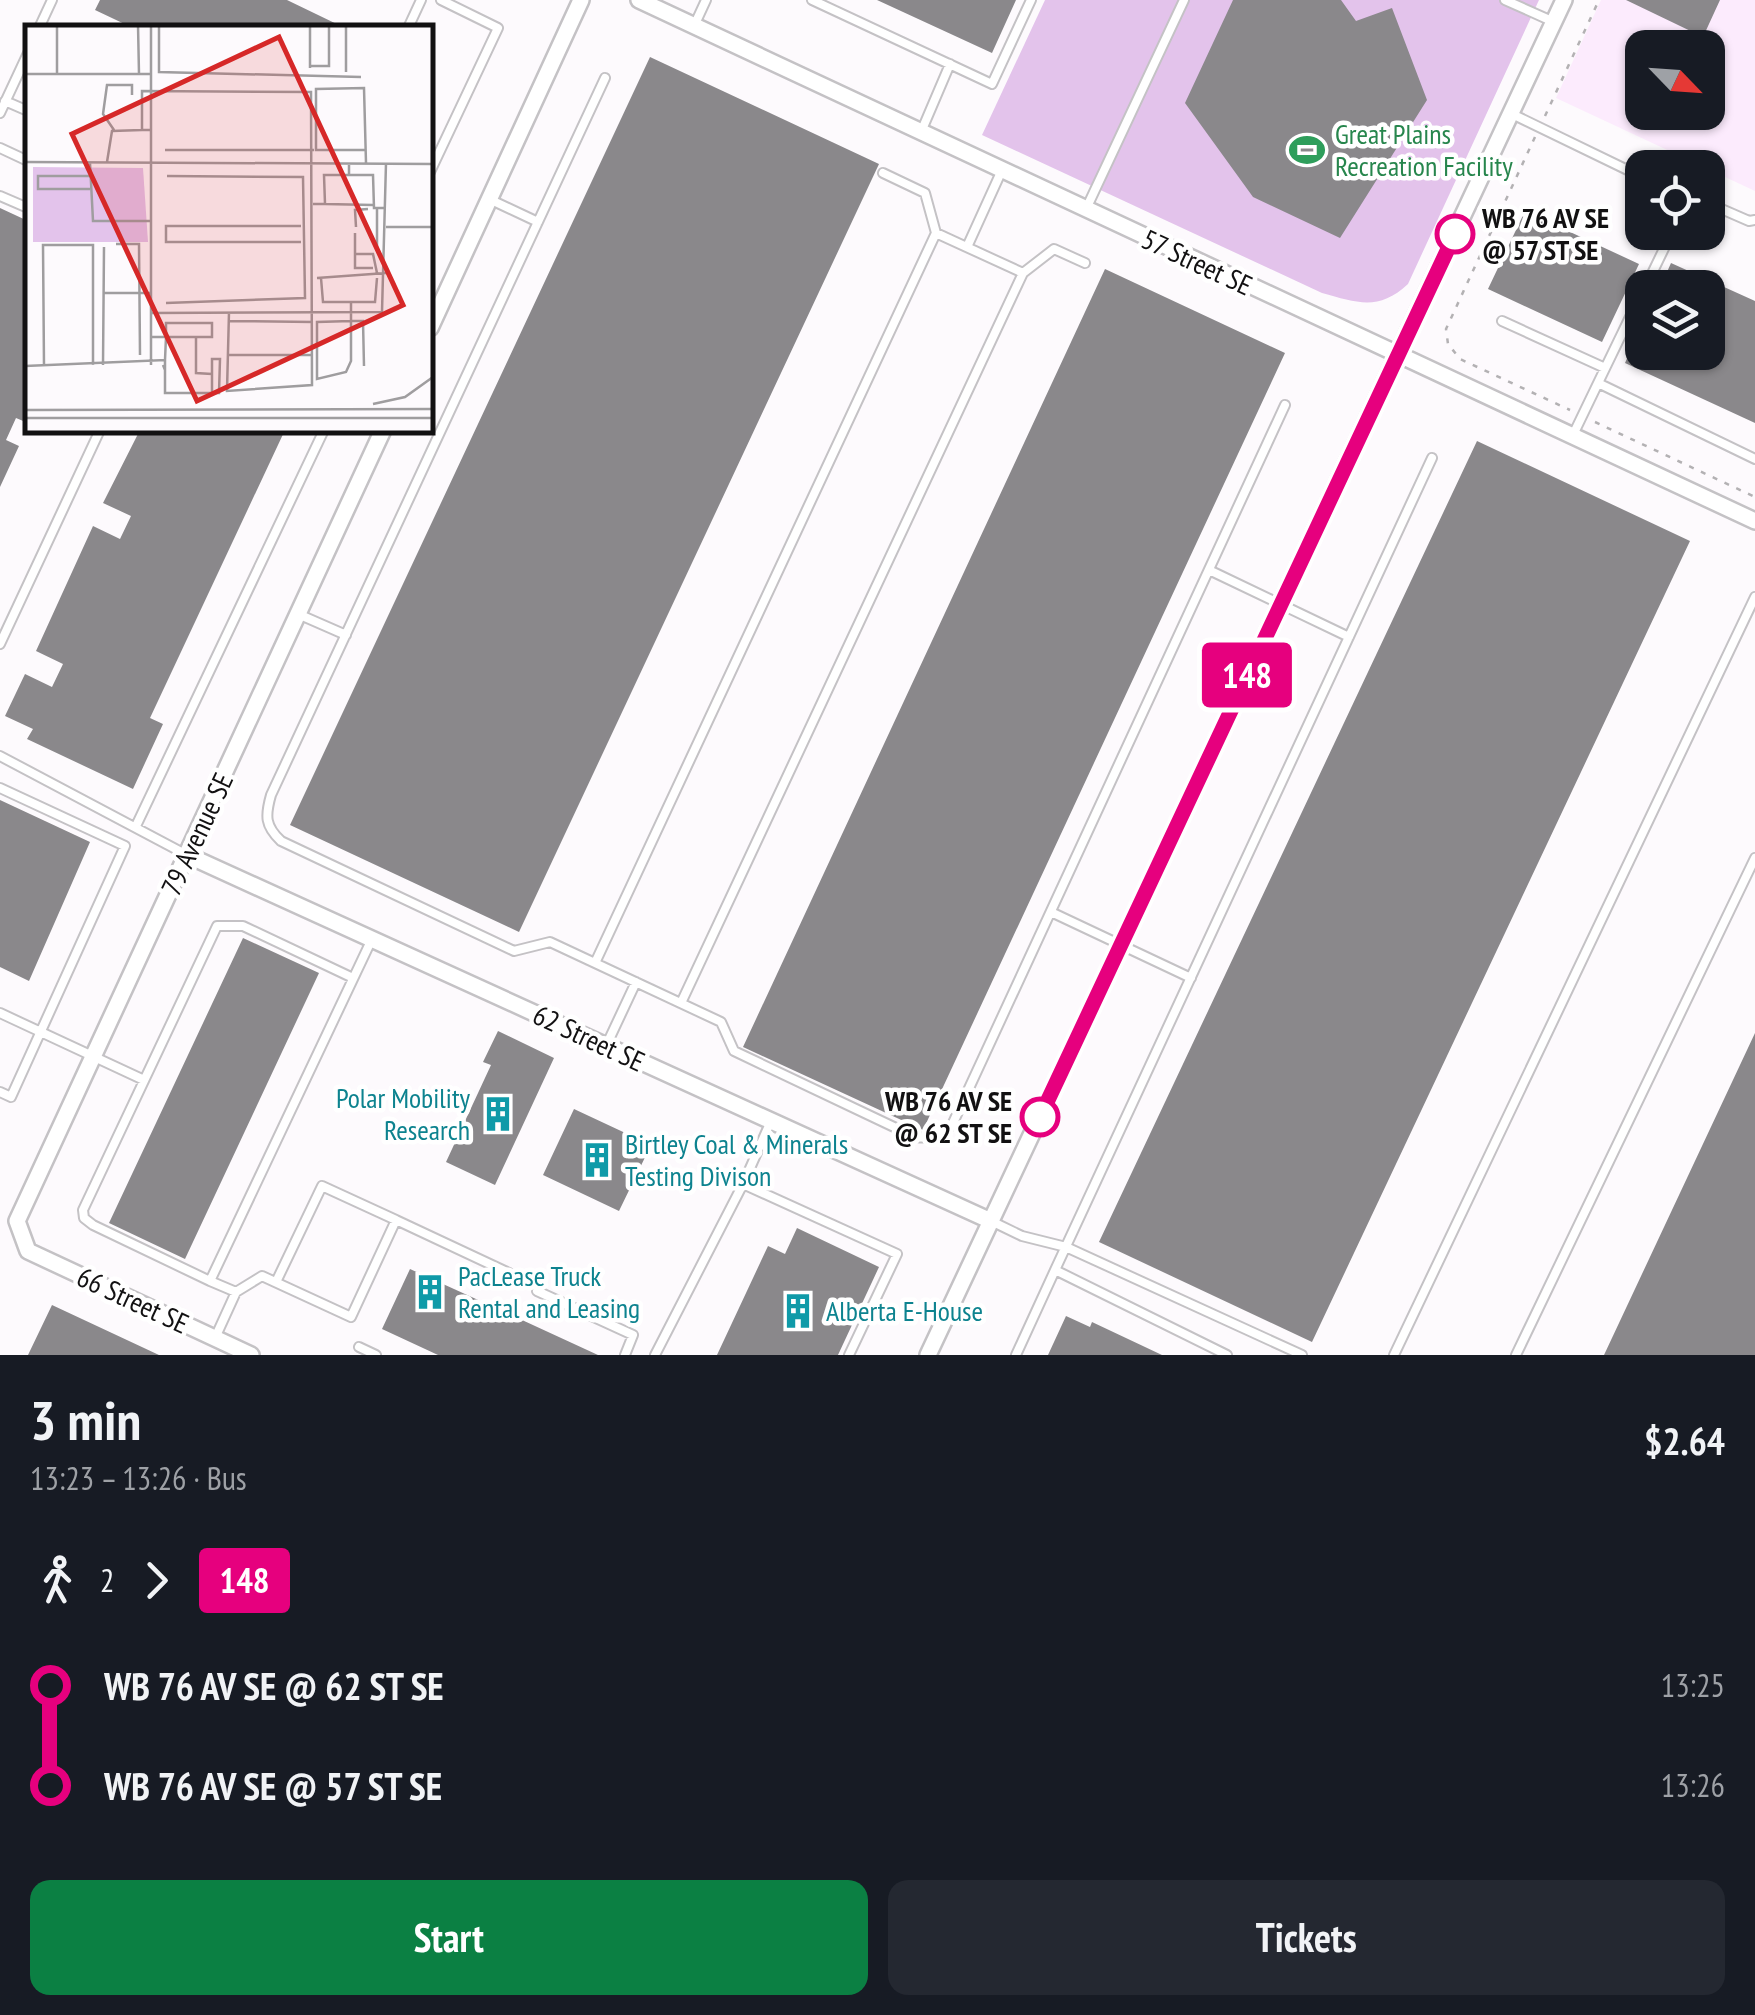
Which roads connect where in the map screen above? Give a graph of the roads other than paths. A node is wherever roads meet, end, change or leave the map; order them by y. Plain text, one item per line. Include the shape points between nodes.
1 (52, 0) edge
2 (421, 0) edge
3 (441, 0) edge
4 (581, 0) edge
5 (639, 0) edge
6 (706, 0) edge
7 (812, 0) edge
8 (1031, 0) edge
9 (1184, 0) edge
10 (1505, 0) edge
11 (1564, 0) edge
12 (1554, 22) junction
13 (41, 25) edge
14 (409, 25) edge
15 (694, 26) junction
16 (25, 59) edge
17 (950, 64) junction
18 (605, 78) dead end
19 (5, 101) junction
20 (25, 111) edge
21 (0, 112) edge
22 (1511, 114) junction
23 (921, 132) junction
24 (0, 148) edge
25 (25, 160) edge
26 (432, 168) edge
27 (1002, 170) junction
28 (1625, 170) edge
29 (883, 172) dead end
30 (0, 196) edge
31 (489, 200) junction
32 (25, 207) edge
33 (1086, 210) junction
34 (1725, 211) edge
35 (1755, 220) edge
36 (538, 222) junction
37 (936, 233) junction
38 (967, 247) junction
39 (1085, 263) dead end
40 (1023, 274) junction
41 (1502, 321) dead end
42 (432, 324) edge
43 (1625, 328) edge
44 (1397, 356) junction
45 (1605, 368) junction
46 (1598, 384) junction
47 (1284, 406) dead end
48 (99, 432) edge
49 (323, 432) edge
50 (382, 432) edge
51 (1572, 437) junction
52 (1432, 458) dead end
53 (1755, 459) edge
54 (1755, 521) edge
55 (1208, 570) junction
56 (1755, 598) edge
57 (1281, 604) junction
58 (298, 614) junction
59 (346, 635) junction
60 (1349, 636) junction
61 (0, 644) edge
62 (0, 756) edge
63 (0, 788) edge
64 (136, 826) junction
65 (187, 855) junction
66 (1755, 858) edge
67 (1050, 912) junction
68 (371, 939) junction
69 (1121, 944) junction
70 (594, 963) junction
71 (353, 978) junction
72 (1191, 978) junction
73 (636, 982) junction
74 (681, 1003) junction
75 (0, 1013) edge
76 (41, 1033) junction
77 (606, 1046) junction
78 (93, 1057) junction
79 (144, 1080) junction
80 (0, 1092) edge
81 (770, 1121) junction
82 (742, 1184) junction
83 (396, 1220) junction
84 (990, 1221) junction
85 (22, 1238) joint
86 (1066, 1247) junction
87 (1055, 1270) junction
88 (509, 1273) dead end
89 (210, 1281) junction
90 (276, 1282) junction
91 (236, 1292) junction
92 (537, 1292) dead end
93 (215, 1338) junction
94 (359, 1347) dead end
95 (251, 1355) edge
96 (376, 1355) edge
97 (625, 1355) edge
98 (655, 1355) edge
99 (849, 1355) edge
100 (928, 1355) edge
101 (1016, 1355) edge
102 (1227, 1355) edge
103 (1302, 1355) edge
104 (1394, 1355) edge
105 (1516, 1355) edge

1 - 13 lane
2 - 14 lane
3 - 26 lane via 498,28
4 - 31 street
5 - 15 street, 57 Street SE
6 - 15 lane
7 - 17 lane
8 - 17 lane via 992,84
9 - 33 lane
10 - 12 lane
11 - 12 street
12 - 22 street
15 - 23 street, 57 Street SE
16 - 19 lane
17 - 23 lane
18 - 36 lane
19 - 20 lane
19 - 21 lane
22 - 28 lane
22 - 44 street
23 - 27 street, 57 Street SE
24 - 25 lane
27 - 33 street, 57 Street SE
27 - 38 lane
29 - 37 lane via 925,193
30 - 32 lane
31 - 36 lane
31 - 42 street
33 - 44 street, 57 Street SE
34 - 35 lane
36 - 59 lane
37 - 38 lane
37 - 70 lane
38 - 40 lane
39 - 40 lane via 1054,249
40 - 74 lane
41 - 45 lane
43 - 45 lane
44 - 51 street, 57 Street SE
44 - 57 street
45 - 46 lane
46 - 51 lane
46 - 53 lane
47 - 55 lane
48 - 61 lane
49 - 64 lane
50 - 58 street, 79 Avenue SE
51 - 54 street, 57 Street SE
52 - 60 lane
55 - 57 lane
55 - 67 lane
56 - 104 lane
57 - 60 lane
57 - 69 street
58 - 59 lane
58 - 65 street, 79 Avenue SE
59 - 70 lane via 271,794 268,830 514,951 550,942
60 - 72 lane
62 - 64 lane
63 - 76 lane via 125,846
64 - 65 lane
65 - 68 street, 62 Street SE
65 - 78 street, 79 Avenue SE
66 - 105 lane
67 - 69 lane
67 - 74 lane via 952,1125 931,1139 914,1137 734,1052 721,1022
68 - 71 lane
68 - 77 street, 62 Street SE
69 - 72 lane
69 - 84 street
70 - 73 lane
71 - 79 lane via 243,926 218,926
71 - 89 lane
72 - 86 lane
73 - 74 lane
73 - 77 lane
75 - 76 lane
76 - 78 lane
76 - 80 lane via 10,1097
77 - 81 street, 62 Street SE
78 - 79 lane
78 - 85 street, 79 Avenue SE via 17,1221
79 - 89 lane via 84,1218
81 - 82 lane
81 - 84 street, 62 Street SE
82 - 98 lane
82 - 99 lane via 897,1254
83 - 88 lane
83 - 90 lane via 322,1186
83 - 90 lane via 351,1317
84 - 86 lane
84 - 100 street
85 - 93 street, 66 Street SE via 28,1251
86 - 87 lane
86 - 103 lane
87 - 101 lane
87 - 102 lane
89 - 91 lane
90 - 91 lane via 262,1276
91 - 93 lane
92 - 97 lane via 634,1335
93 - 95 street, 66 Street SE
94 - 96 lane

